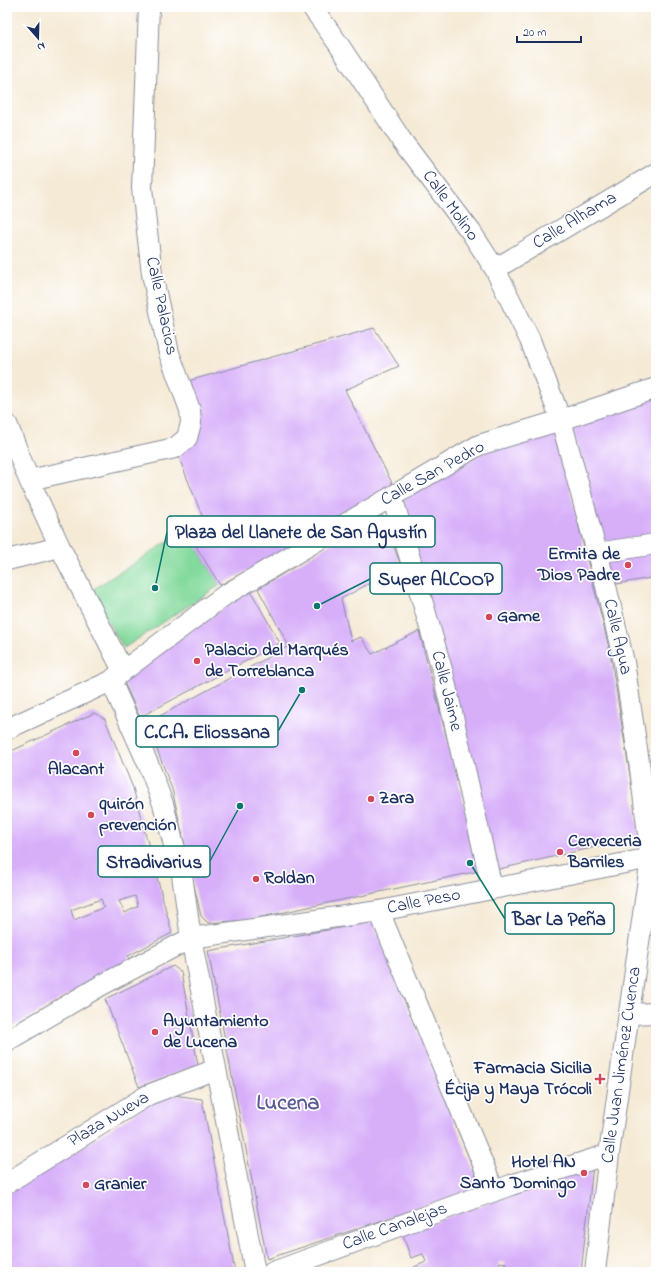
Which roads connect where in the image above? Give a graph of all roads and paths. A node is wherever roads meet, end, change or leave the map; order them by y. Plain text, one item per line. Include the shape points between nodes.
1 (149, 7) edge
2 (312, 7) edge
3 (656, 172) edge
4 (495, 269) junction
5 (656, 388) edge
6 (560, 420) junction
7 (7, 424) edge
8 (29, 480) junction
9 (392, 496) junction
10 (656, 544) edge
11 (60, 547) junction
12 (597, 553) junction
13 (7, 560) edge
14 (117, 676) junction
15 (7, 729) edge
16 (653, 857) edge
17 (492, 888) junction
18 (379, 911) junction
19 (191, 938) junction
20 (628, 1014) junction
21 (656, 1014) edge
22 (7, 1041) edge
23 (216, 1069) junction
24 (609, 1154) junction
25 (7, 1183) edge
26 (494, 1191) junction
27 (255, 1272) edge
28 (273, 1272) edge
29 (595, 1272) edge

1 - 8 street, Calle Palacios via 142,188 152,274 170,353 190,410 191,423 187,438 175,448
2 - 4 street, Calle Molino via 402,141 471,232
3 - 4 street, Calle Alhama
4 - 6 street, Calle Molino via 530,340
5 - 6 street, Calle San Pedro
6 - 9 street, Calle San Pedro via 479,445
6 - 12 street, Calle Agua
7 - 8 street
8 - 11 street
9 - 14 street, Calle San Pedro via 225,595
9 - 17 street, Calle Jaime via 442,673
10 - 12 street
11 - 13 street
11 - 14 street via 81,588
12 - 16 street, Calle Agua via 624,662
14 - 15 street, Calle San Pedro
14 - 19 street via 163,804 182,875
16 - 17 street, Calle Peso
16 - 20 street, Calle Juan Jiménez Cuenca
17 - 18 street, Calle Peso
18 - 19 street, Calle Peso
18 - 26 street
19 - 22 street via 100,986
19 - 23 street
20 - 21 street
20 - 24 street, Calle Juan Jiménez Cuenca
23 - 25 street, Plaza Nueva via 148,1095
23 - 27 street
24 - 26 street, Calle Canalejas
24 - 29 street, Calle Juan Jiménez Cuenca
26 - 28 street, Calle Canalejas

